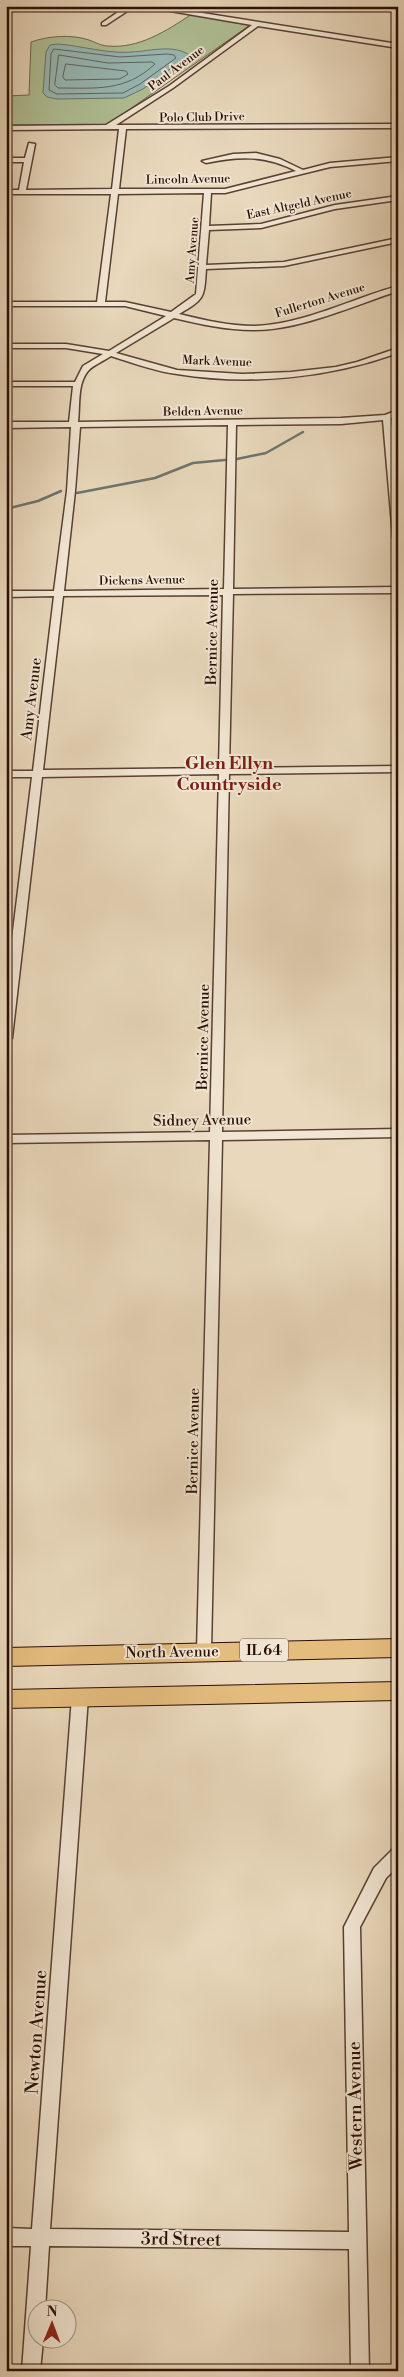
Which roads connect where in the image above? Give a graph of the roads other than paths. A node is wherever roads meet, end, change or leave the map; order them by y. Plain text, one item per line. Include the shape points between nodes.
1 (132, 6) edge
2 (144, 6) edge
3 (104, 24) dead end
4 (257, 24) junction
5 (398, 46) edge
6 (398, 126) edge
7 (6, 128) edge
8 (107, 128) junction
9 (123, 129) junction
10 (31, 144) dead end
11 (398, 159) edge
12 (6, 160) edge
13 (28, 160) junction
14 (206, 161) dead end
15 (302, 172) junction
16 (115, 191) junction
17 (6, 192) edge
18 (22, 192) junction
19 (208, 192) junction
20 (398, 198) edge
21 (206, 228) junction
22 (398, 240) edge
23 (203, 267) junction
24 (398, 288) edge
25 (101, 303) junction
26 (6, 304) edge
27 (172, 315) junction
28 (6, 346) edge
29 (398, 350) edge
30 (108, 354) junction
31 (6, 384) edge
32 (78, 384) junction
33 (398, 412) edge
34 (387, 418) junction
35 (232, 423) junction
36 (75, 424) junction
37 (6, 425) edge
38 (394, 450) edge
39 (396, 503) edge
40 (398, 537) edge
41 (398, 590) edge
42 (228, 592) junction
43 (59, 593) junction
44 (6, 594) edge
45 (398, 769) edge
46 (224, 771) junction
47 (37, 773) junction
48 (6, 774) edge
49 (6, 1038) edge
50 (398, 1133) edge
51 (215, 1136) junction
52 (6, 1139) edge
53 (398, 1648) edge
54 (204, 1651) junction
55 (6, 1657) edge
56 (398, 1691) edge
57 (80, 1697) junction
58 (6, 1699) edge
59 (398, 1855) edge
60 (6, 2237) edge
61 (41, 2238) junction
62 (356, 2241) junction
63 (31, 2371) edge
64 (360, 2371) edge

1 - 3 street
2 - 4 street
4 - 5 street
4 - 8 street, Paul Avenue via 171,87
6 - 9 street, Polo Club Drive
7 - 8 street, Polo Club Drive
8 - 9 street, Polo Club Drive
9 - 16 street
10 - 13 street
11 - 15 street, Lincoln Avenue via 348,162
12 - 13 street
13 - 18 street
14 - 15 street via 234,155 262,156 276,158
15 - 19 street, Lincoln Avenue via 231,190
16 - 18 street, Lincoln Avenue
16 - 19 street, Lincoln Avenue
16 - 25 street
17 - 18 street, Lincoln Avenue
19 - 21 street, Amy Avenue
20 - 21 street, East Altgeld Avenue via 335,207 261,226
21 - 23 street, Amy Avenue
22 - 23 street via 284,264
23 - 27 street, Amy Avenue via 200,295
24 - 27 street, Fullerton Avenue via 300,321 266,327 222,326
25 - 26 street, Fullerton Avenue
25 - 27 street, Fullerton Avenue via 132,304
27 - 30 street, Amy Avenue
28 - 30 street, Mark Avenue via 73,346
29 - 30 street, Mark Avenue via 356,365 283,375 186,374
30 - 32 street, Amy Avenue via 86,368
31 - 32 street
32 - 36 street, Amy Avenue
33 - 34 street, Belden Avenue
34 - 35 street, Belden Avenue
34 - 38 street
35 - 36 street, Belden Avenue
35 - 42 street, Bernice Avenue
36 - 37 street, Belden Avenue
36 - 43 street, Amy Avenue
38 - 39 street
39 - 40 street
41 - 42 street, Dickens Avenue
42 - 43 street, Dickens Avenue
42 - 46 street, Bernice Avenue
43 - 44 street, Dickens Avenue
43 - 47 street, Amy Avenue
45 - 46 street
46 - 47 street
46 - 51 street, Bernice Avenue
47 - 48 street
47 - 49 street, Amy Avenue
50 - 51 street, Sidney Avenue
51 - 52 street, Sidney Avenue
51 - 54 street, Bernice Avenue
53 - 54 main road, North Avenue / IL 64
54 - 55 main road, North Avenue / IL 64
56 - 57 main road
57 - 58 main road
57 - 61 street, Newton Avenue
59 - 62 street, Western Avenue via 380,1873 352,1927
60 - 61 street, 3rd Street
61 - 62 street, 3rd Street
61 - 63 street, Newton Avenue
62 - 64 street, Western Avenue

